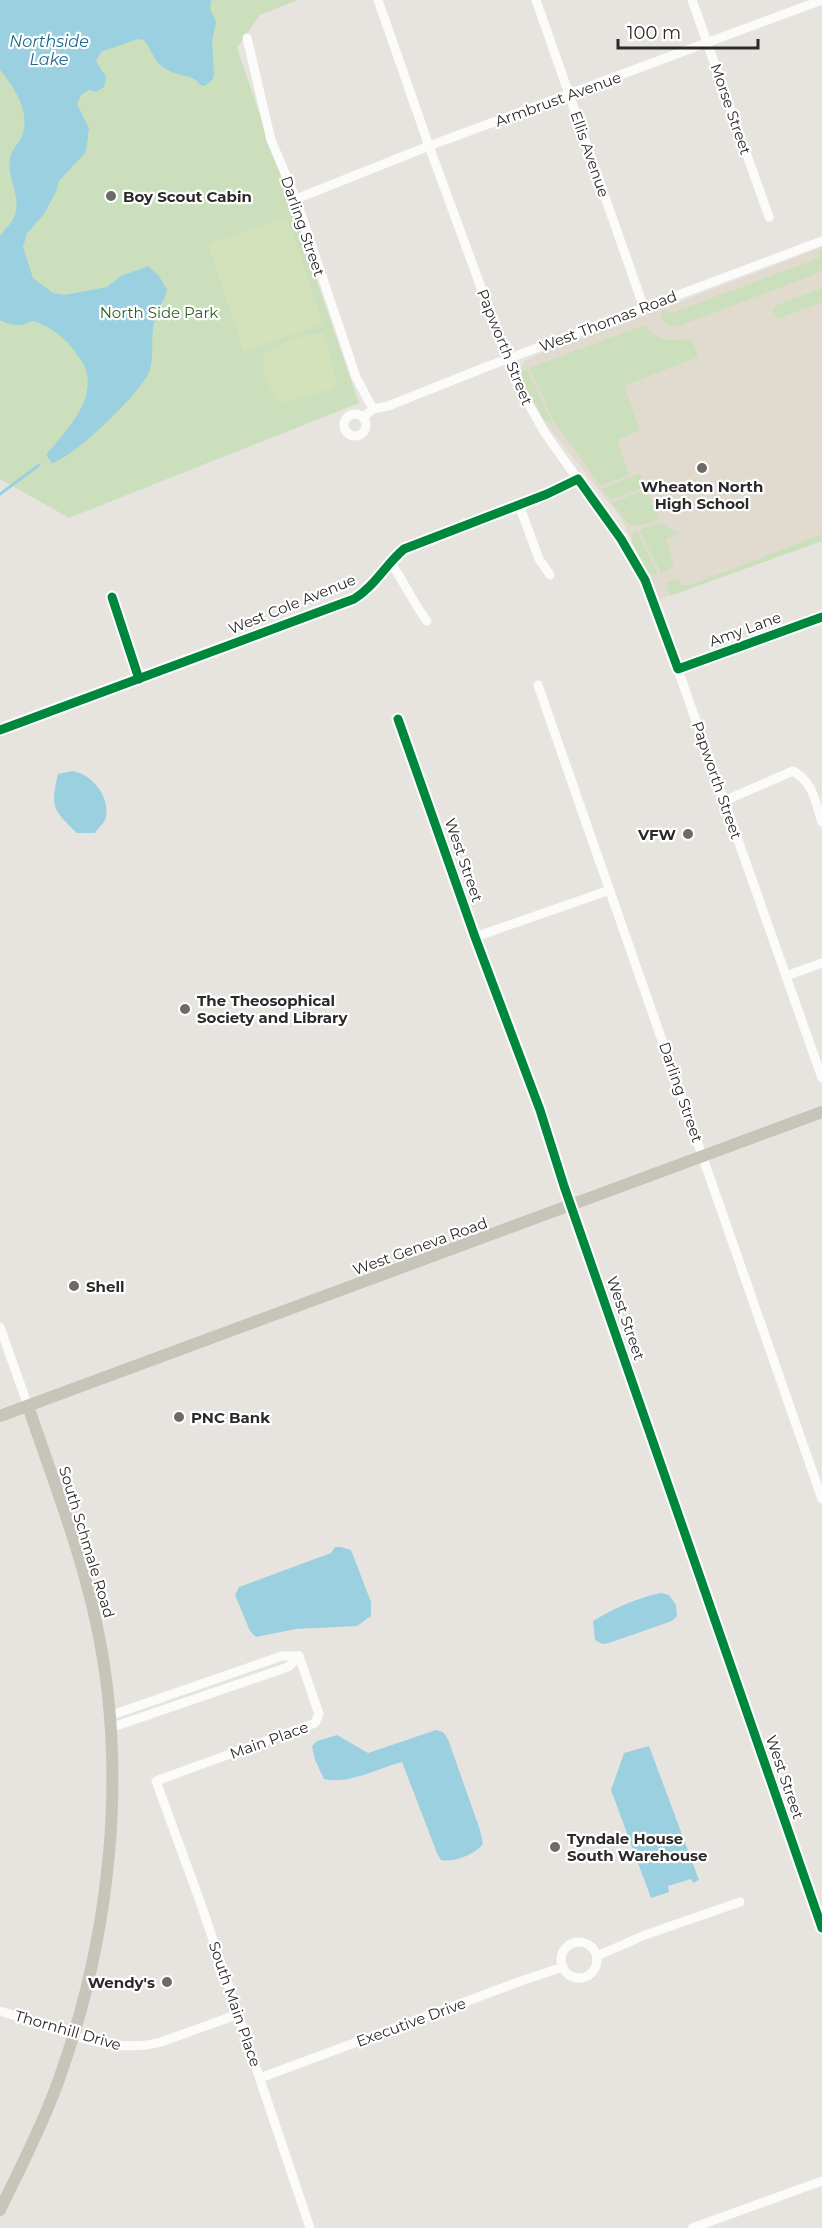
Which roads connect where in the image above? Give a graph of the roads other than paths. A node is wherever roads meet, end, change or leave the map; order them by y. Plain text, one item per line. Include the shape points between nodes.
1 (378, 0) edge
2 (536, 0) edge
3 (692, 0) edge
4 (822, 0) edge
5 (247, 38) dead end
6 (708, 43) junction
7 (569, 95) junction
8 (429, 146) junction
9 (296, 199) junction
10 (770, 218) dead end
11 (822, 241) edge
12 (644, 308) junction
13 (507, 359) junction
14 (373, 409) junction
15 (363, 417) dead end
16 (578, 479) junction
17 (519, 505) junction
18 (390, 562) junction
19 (550, 575) dead end
20 (112, 597) dead end
21 (822, 617) edge
22 (427, 621) dead end
23 (678, 669) junction
24 (139, 679) junction
25 (538, 685) dead end
26 (399, 719) dead end
27 (0, 730) edge
28 (724, 801) junction
29 (822, 822) edge
30 (610, 890) junction
31 (475, 937) junction
32 (822, 963) edge
33 (786, 976) junction
34 (822, 1078) edge
35 (822, 1112) edge
36 (703, 1157) junction
37 (571, 1206) junction
38 (0, 1327) edge
39 (28, 1406) junction
40 (0, 1416) edge
41 (822, 1499) edge
42 (109, 1722) junction
43 (156, 1781) joint
44 (817, 1899) edge
45 (740, 1902) dead end
46 (822, 1928) edge
47 (597, 1956) junction
48 (563, 1967) junction
49 (0, 2011) edge
50 (239, 2014) junction
51 (74, 2035) junction
52 (260, 2078) junction
53 (822, 2181) edge
54 (0, 2211) edge
55 (310, 2228) edge
56 (692, 2228) edge

1 - 8 street, Papworth Street
2 - 7 street, Ellis Avenue
3 - 6 street, Morse Street
4 - 6 street, Armbrust Avenue
5 - 9 street, Darling Street via 271,140
6 - 7 street, Armbrust Avenue
6 - 10 street, Morse Street
7 - 8 street, Armbrust Avenue
7 - 12 street, Ellis Avenue
8 - 9 street, Armbrust Avenue
8 - 13 street, Papworth Street
9 - 14 street, Darling Street via 356,377
11 - 12 street, West Thomas Road
12 - 13 street, West Thomas Road
13 - 14 street, West Thomas Road
13 - 16 street, Papworth Street via 534,416
14 - 15 street, West Thomas Road
16 - 17 street, West Cole Avenue
16 - 23 street, Papworth Street via 645,580
17 - 18 street, West Cole Avenue via 414,544
17 - 19 street via 539,559
18 - 22 street
18 - 24 street, West Cole Avenue via 369,588 354,599
20 - 24 street
21 - 23 street, Amy Lane
23 - 28 street, Papworth Street
24 - 27 street, West Cole Avenue
25 - 30 street, Darling Street
26 - 31 street, West Street
28 - 29 street via 793,771 809,784
28 - 33 street, Papworth Street
30 - 31 street
30 - 36 street, Darling Street
31 - 37 street, West Street via 540,1110
32 - 33 street
33 - 34 street, Papworth Street
35 - 36 main road, West Geneva Road
36 - 37 main road, West Geneva Road
36 - 41 street, Darling Street
37 - 39 main road, West Geneva Road
37 - 44 street, West Street
38 - 39 street
39 - 40 main road, West Geneva Road
39 - 42 main road, South Schmale Road via 92,1605
42 - 43 street, Main Place via 288,1667 299,1656 319,1714 315,1723
42 - 51 main road, South Schmale Road via 111,1816 104,1898
43 - 50 street, South Main Place
44 - 46 street, West Street
45 - 47 street
47 - 48 street via 596,1968 582,1978 570,1976
47 - 48 street via 590,1946 574,1943 562,1956
48 - 52 street, Executive Drive
49 - 51 street, Thornhill Drive
50 - 51 street, Thornhill Drive via 142,2047 118,2046
50 - 52 street, South Main Place
51 - 54 main road, South Schmale Road via 48,2109
52 - 55 street, South Main Place
53 - 56 street

